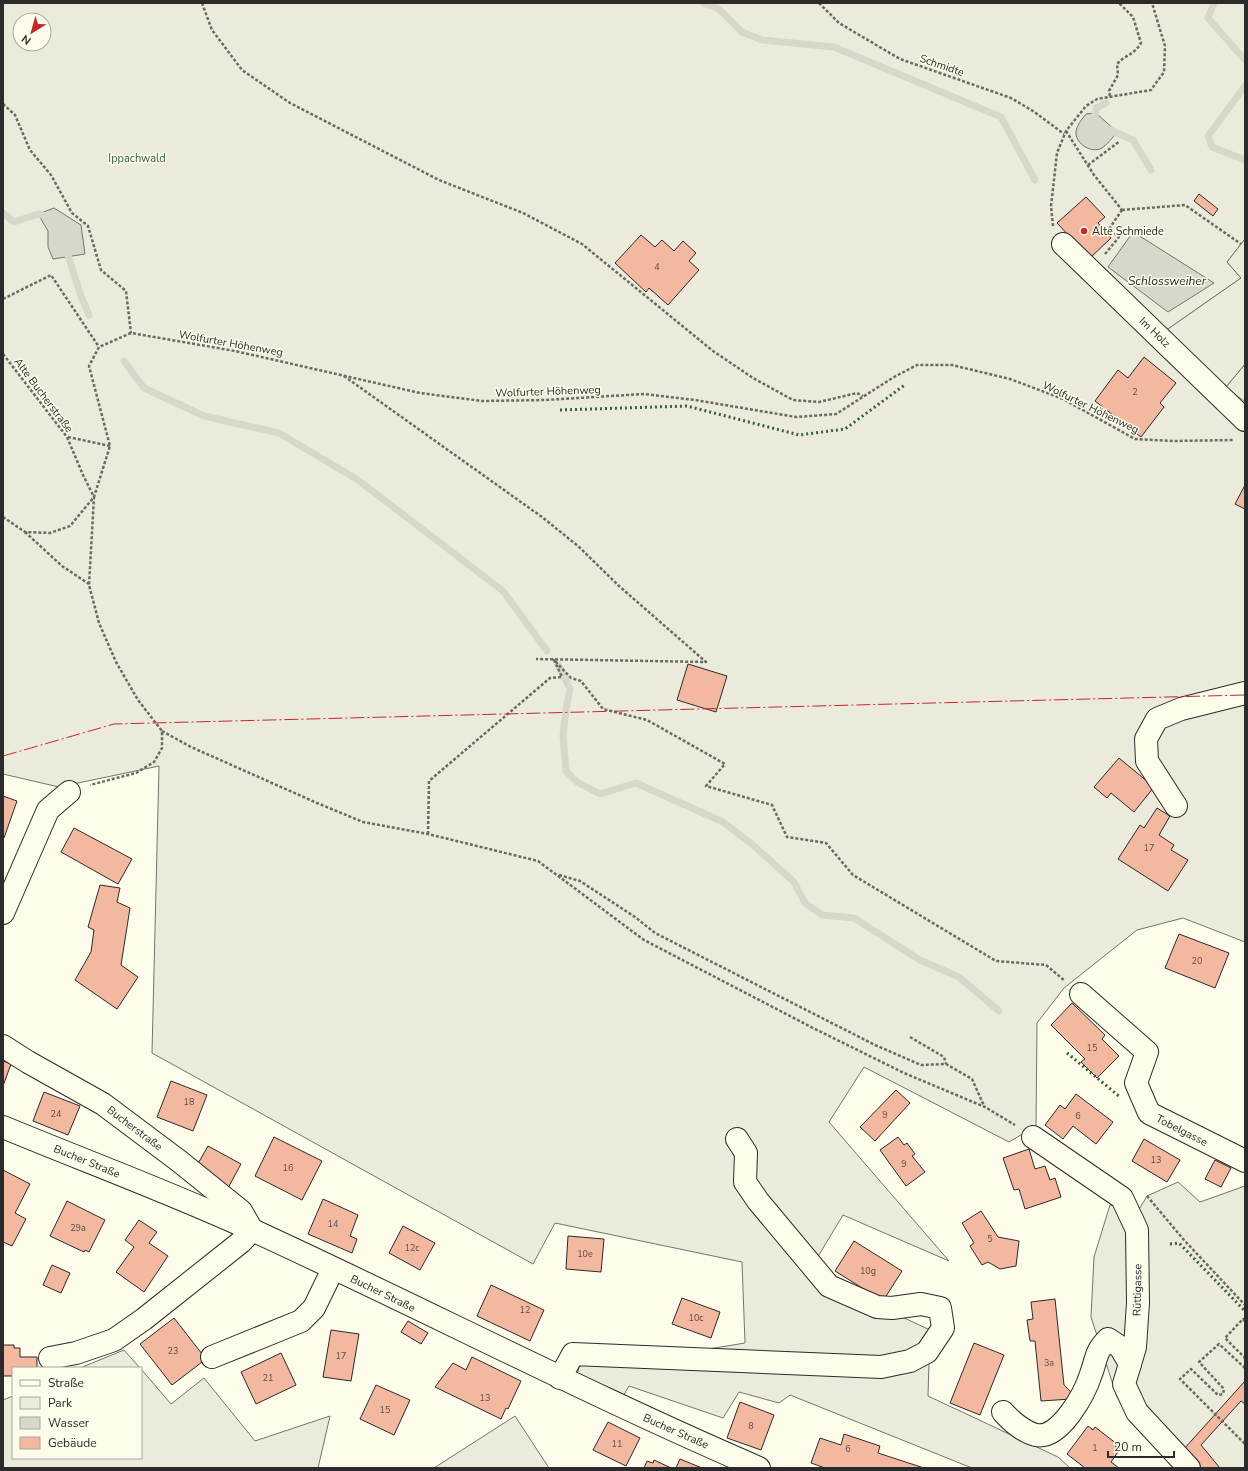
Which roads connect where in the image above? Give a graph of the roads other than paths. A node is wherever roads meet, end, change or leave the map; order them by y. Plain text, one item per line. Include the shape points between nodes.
1 (1063, 244) road end
2 (1242, 430) edge
3 (1245, 693) edge
4 (70, 792) road end
5 (1176, 806) dead end
6 (3, 913) edge
7 (1081, 994) road end
8 (3, 1046) edge
9 (3, 1127) edge
10 (1033, 1137) road end
11 (737, 1139) dead end
12 (1245, 1161) edge
13 (252, 1230) junction
14 (333, 1268) junction
15 (212, 1357) dead end
16 (50, 1358) dead end
17 (1130, 1364) junction
18 (560, 1378) junction
19 (1003, 1412) dead end
20 (760, 1468) edge
21 (1189, 1468) edge

1 - 2 street, Im Holz via 1091,270
3 - 5 street via 1181,709 1157,719 1146,739 1147,761
4 - 6 street via 48,810
7 - 12 street, Tobelgasse via 1147,1052 1136,1083 1150,1114
8 - 13 street, Bucherstraße via 103,1104 178,1160 241,1212
9 - 13 street, Bucher Straße via 173,1194
10 - 17 street, Rüttigasse via 1122,1198 1137,1230 1138,1303
11 - 18 street via 746,1153 745,1182 829,1286 877,1307 892,1308 921,1304 940,1308 943,1328 928,1352 910,1361 881,1367 573,1354
13 - 14 street, Bucher Straße
13 - 16 street via 235,1247 114,1340 76,1354
14 - 15 street via 314,1308 301,1321
14 - 18 street, Bucher Straße
17 - 19 street via 1120,1347 1108,1339 1098,1349 1092,1374 1081,1398 1066,1419 1050,1433 1036,1435 1012,1422
17 - 21 street, Rüttigasse via 1124,1384 1137,1412
18 - 20 street, Bucher Straße

